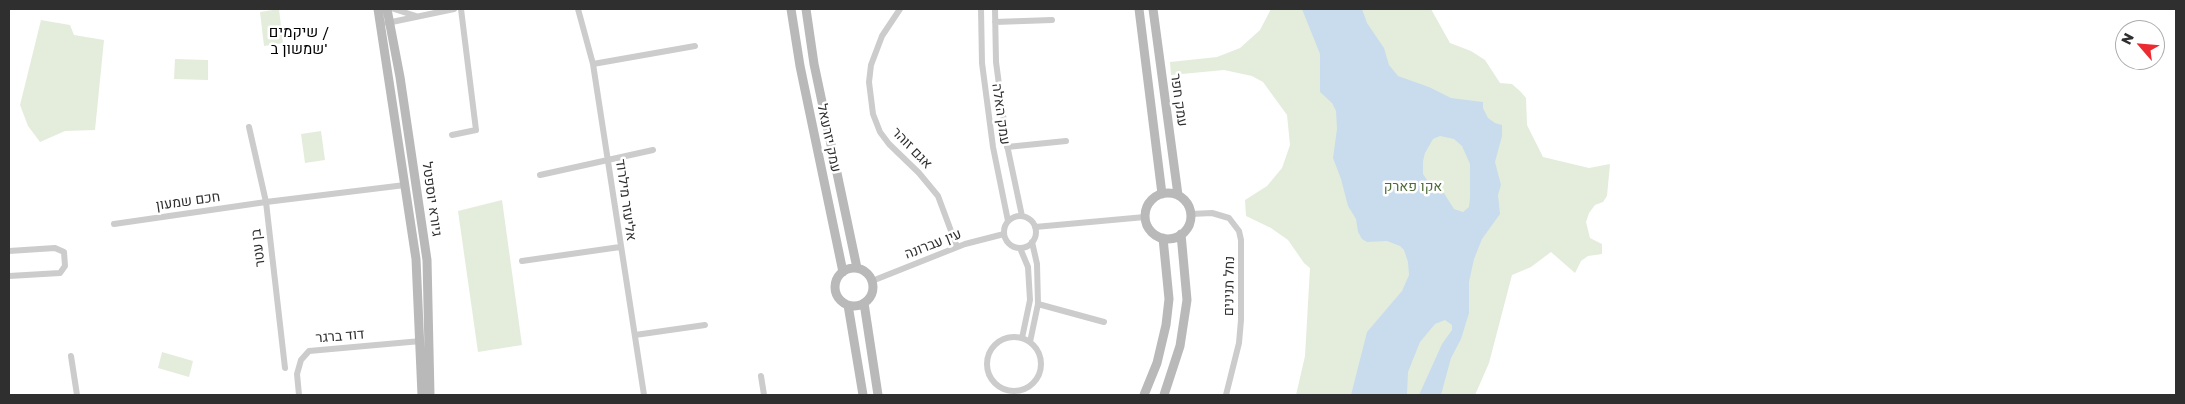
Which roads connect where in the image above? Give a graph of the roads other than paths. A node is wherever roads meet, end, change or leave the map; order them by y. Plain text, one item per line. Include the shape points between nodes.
1 (378, 9) edge
2 (387, 9) edge
3 (394, 9) edge
4 (454, 9) edge
5 (460, 9) edge
6 (578, 9) edge
7 (791, 9) edge
8 (806, 9) edge
9 (900, 9) edge
10 (981, 9) edge
11 (995, 9) edge
12 (1139, 9) edge
13 (1153, 9) edge
14 (420, 16) junction
15 (1052, 20) dead end
16 (380, 21) junction
17 (995, 22) junction
18 (390, 24) junction
19 (696, 46) dead end
20 (593, 64) junction
21 (249, 127) dead end
22 (452, 135) dead end
23 (1066, 141) dead end
24 (1007, 147) junction
25 (654, 150) dead end
26 (608, 162) junction
27 (540, 175) dead end
28 (405, 185) junction
29 (1162, 194) junction
30 (1178, 195) junction
31 (266, 202) junction
32 (1191, 214) junction
33 (1022, 216) junction
34 (1145, 218) junction
35 (1008, 221) junction
36 (114, 224) dead end
37 (1035, 227) junction
38 (1004, 234) junction
39 (1181, 234) junction
40 (1163, 238) junction
41 (1032, 242) junction
42 (620, 247) junction
43 (957, 247) junction
44 (1020, 248) junction
45 (9, 251) edge
46 (522, 261) dead end
47 (857, 268) junction
48 (843, 272) junction
49 (9, 276) edge
50 (872, 281) junction
51 (864, 303) junction
52 (1038, 304) junction
53 (848, 305) junction
54 (1104, 322) dead end
55 (705, 325) dead end
56 (635, 335) junction
57 (1022, 338) junction
58 (421, 342) junction
59 (1030, 342) junction
60 (71, 356) dead end
61 (285, 368) dead end
62 (761, 376) dead end
63 (77, 395) edge
64 (299, 395) edge
65 (422, 395) edge
66 (430, 395) edge
67 (644, 395) edge
68 (764, 395) edge
69 (863, 395) edge
70 (878, 395) edge
71 (1144, 395) edge
72 (1164, 395) edge
73 (1226, 395) edge

1 - 16 street, גיורא יוספטל
2 - 18 street, גיורא יוספטל
3 - 14 street
4 - 14 street
5 - 22 street via 476,130
6 - 20 street, אליעזר מילרוד
7 - 48 street, עמק יזרעאל
8 - 47 street, עמק יזרעאל via 814,64
9 - 43 street, אגם זוהר via 882,36 871,65 869,90 873,114 888,144 938,196
10 - 35 street, עמק האלה via 982,63 993,148
11 - 17 street, עמק האלה
12 - 29 street, עמק חפר
13 - 30 street, עמק חפר
14 - 18 street
15 - 17 street
16 - 18 street
16 - 28 street, גיורא יוספטל
17 - 24 street, עמק האלה via 996,62
18 - 66 street, גיורא יוספטל via 426,260
19 - 20 street
20 - 26 street, אליעזר מילרוד
21 - 31 street, בן עטר
23 - 24 street
24 - 33 street, עמק האלה
25 - 26 street
26 - 27 street
26 - 42 street, אליעזר מילרוד
28 - 31 street, חכם שמעון
28 - 58 street, גיורא יוספטל via 416,259
29 - 30 street
29 - 34 street via 1149,203
30 - 32 street via 1187,203
31 - 36 street, חכם שמעון
31 - 61 street, בן עטר
32 - 39 street via 1190,222
32 - 73 street, נחל תנינים via 1212,213 1229,218 1239,231 1241,240 1241,320
33 - 35 street
33 - 37 street
34 - 37 street
34 - 40 street via 1153,233
35 - 38 street
37 - 41 street
38 - 43 street, עין עברונה
38 - 44 street via 1008,243
39 - 40 street
39 - 72 street via 1186,300 1180,346
40 - 71 street via 1169,299 1166,324 1157,363
41 - 44 street
41 - 52 street via 1037,264
42 - 46 street
42 - 56 street, אליעזר מילרוד
43 - 50 street, עין עברונה
44 - 57 street via 1028,267 1030,300
45 - 49 street via 55,248 64,252 65,266 60,273
47 - 48 street
47 - 50 street
48 - 53 street via 836,280 835,290 839,300
50 - 51 street via 872,291
51 - 53 street
51 - 70 street
52 - 54 street
52 - 59 street
53 - 69 street
55 - 56 street
56 - 67 street, אליעזר מילרוד
57 - 59 street
57 - 59 street via 1006,338 998,342 988,357 990,375 1002,388 1020,390 1035,380 1041,363
58 - 64 street, דוד ברגר via 309,351 300,360 297,374
58 - 65 street, גיורא יוספטל
60 - 63 street
62 - 68 street

